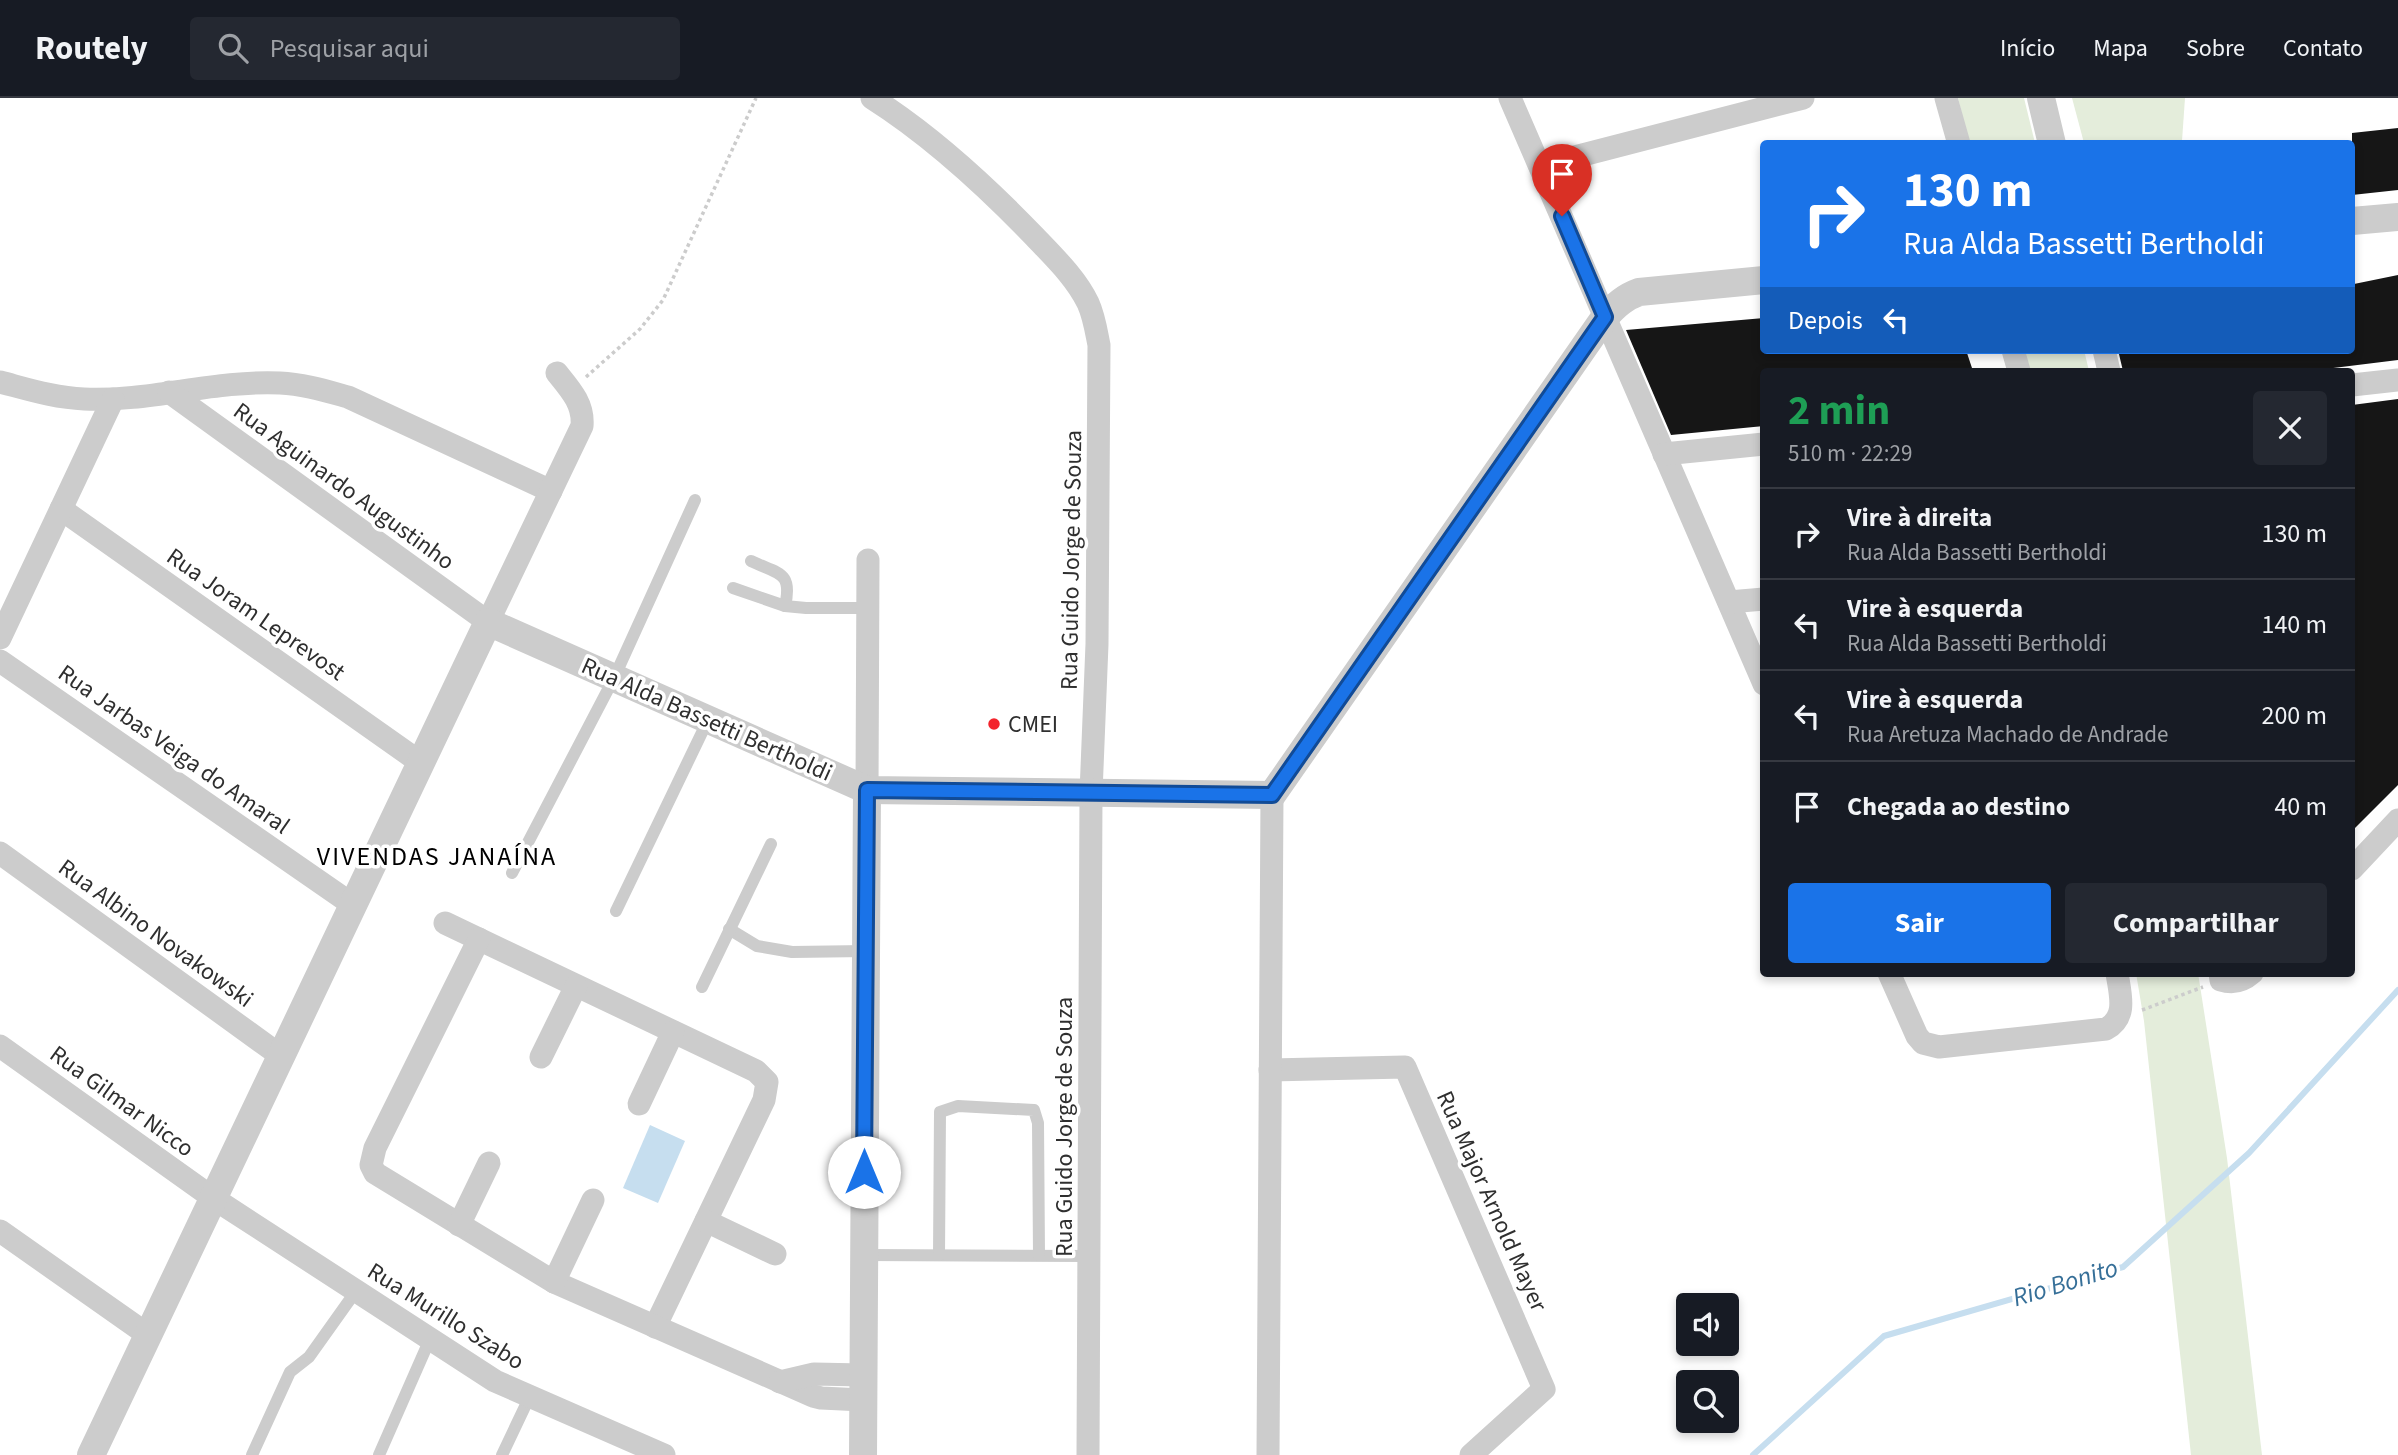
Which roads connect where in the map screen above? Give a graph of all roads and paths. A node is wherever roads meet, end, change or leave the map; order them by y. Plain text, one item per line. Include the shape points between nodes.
1 (756, 98) edge
2 (872, 98) edge
3 (1510, 98) edge
4 (1802, 98) edge
5 (1947, 98) edge
6 (2040, 98) edge
7 (1957, 140) edge
8 (2051, 140) edge
9 (1540, 166) junction
10 (2398, 217) edge
11 (2355, 221) edge
12 (1760, 280) edge
13 (1605, 317) junction
14 (2398, 380) edge
15 (0, 382) edge
16 (564, 382) joint
17 (2355, 385) edge
18 (169, 392) junction
19 (113, 399) junction
20 (1760, 444) edge
21 (1664, 454) junction
22 (551, 491) junction
23 (695, 500) dead end
24 (61, 509) junction
25 (868, 560) dead end
26 (751, 561) dead end
27 (733, 588) dead end
28 (1760, 599) edge
29 (1728, 602) junction
30 (785, 606) junction
31 (867, 608) junction
32 (488, 622) junction
33 (0, 638) edge
34 (0, 661) edge
35 (1760, 675) edge
36 (614, 678) junction
37 (708, 720) junction
38 (421, 763) junction
39 (867, 790) junction
40 (1091, 793) junction
41 (1272, 795) junction
42 (2398, 820) edge
43 (771, 844) dead end
44 (0, 853) edge
45 (2355, 861) edge
46 (512, 873) dead end
47 (353, 905) junction
48 (616, 911) dead end
49 (444, 923) dead end
50 (729, 929) junction
51 (478, 939) junction
52 (866, 951) junction
53 (1891, 977) edge
54 (2118, 977) edge
55 (2219, 977) edge
56 (2224, 977) edge
57 (2245, 977) edge
58 (576, 986) junction
59 (702, 986) dead end
60 (2118, 1019) junction
61 (673, 1032) junction
62 (0, 1046) edge
63 (281, 1056) junction
64 (541, 1058) dead end
65 (1270, 1070) junction
66 (639, 1104) dead end
67 (489, 1163) dead end
68 (213, 1198) junction
69 (593, 1200) dead end
70 (706, 1221) junction
71 (459, 1225) junction
72 (0, 1231) edge
73 (775, 1254) dead end
74 (864, 1255) junction
75 (939, 1255) junction
76 (1039, 1255) junction
77 (1089, 1256) junction
78 (554, 1282) junction
79 (356, 1290) junction
80 (656, 1327) junction
81 (148, 1335) junction
82 (430, 1339) junction
83 (863, 1387) junction
84 (530, 1396) junction
85 (636, 1449) edge
86 (91, 1455) edge
87 (252, 1455) edge
88 (379, 1455) edge
89 (502, 1455) edge
90 (664, 1455) edge
91 (863, 1455) edge
92 (1088, 1455) edge
93 (1268, 1455) edge
94 (1471, 1455) edge

1 - 16 path via 663,300 640,329
2 - 40 street, Rua Guido Jorge de Souza via 913,126 1002,203 1076,283 1094,320 1099,403
3 - 9 street
4 - 9 street
5 - 7 street
6 - 8 street
9 - 13 street
10 - 11 street
12 - 13 street via 1639,292
13 - 21 street
13 - 41 street
14 - 17 street
15 - 19 street via 52,395
16 - 22 street via 581,409 582,426
18 - 19 street
18 - 22 street via 253,383 314,388 348,397
18 - 32 street, Rua Aguinardo Augustinho
19 - 24 street
20 - 21 street
21 - 29 street
22 - 32 street
23 - 36 lane
24 - 33 street
24 - 38 street, Rua Joram Leprevost
25 - 31 street
26 - 30 lane via 784,577 789,585
27 - 30 lane
28 - 29 street
29 - 35 street
30 - 31 lane
31 - 39 street
32 - 36 street, Rua Alda Bassetti Bertholdi
32 - 38 street
34 - 47 street, Rua Jarbas Veiga do Amaral
36 - 37 street, Rua Alda Bassetti Bertholdi
36 - 46 lane
37 - 39 street, Rua Alda Bassetti Bertholdi
37 - 48 lane
38 - 47 street
39 - 40 street, Rua Alda Bassetti Bertholdi
39 - 52 street
40 - 41 street, Rua Alda Bassetti Bertholdi
40 - 77 street, Rua Guido Jorge de Souza
41 - 65 street
42 - 45 street
43 - 50 lane
44 - 63 street, Rua Albino Novakowski
47 - 63 street
49 - 51 street
50 - 52 lane via 757,946 792,952
50 - 59 lane
51 - 58 street
51 - 71 street via 371,1157 371,1165 382,1178
52 - 74 street
53 - 60 street via 1923,1043 1939,1047 2106,1029
54 - 60 street
55 - 60 path
56 - 57 street via 2236,982
58 - 61 street
58 - 64 street
61 - 66 street
61 - 70 street via 756,1071 767,1082 764,1100
62 - 68 street, Rua Gilmar Nicco
63 - 68 street
65 - 93 street
65 - 94 street, Rua Major Arnold Mayer via 1405,1067 1544,1389
67 - 71 street
68 - 79 street, Rua Murillo Szabo
68 - 81 street
69 - 78 street
70 - 73 street
70 - 80 street
71 - 78 street
72 - 81 street
74 - 75 lane
74 - 83 street
75 - 76 lane
75 - 76 lane via 940,1112 958,1106 1034,1110 1038,1123
76 - 77 lane
77 - 92 street, Rua Guido Jorge de Souza
78 - 80 street
79 - 82 street, Rua Murillo Szabo
79 - 87 lane via 309,1357 290,1372
80 - 83 street via 821,1398
81 - 86 street
82 - 84 street, Rua Murillo Szabo via 495,1381
82 - 88 lane
83 - 91 street
84 - 85 street, Rua Murillo Szabo
84 - 89 lane
85 - 90 street, Rua Murillo Szabo

